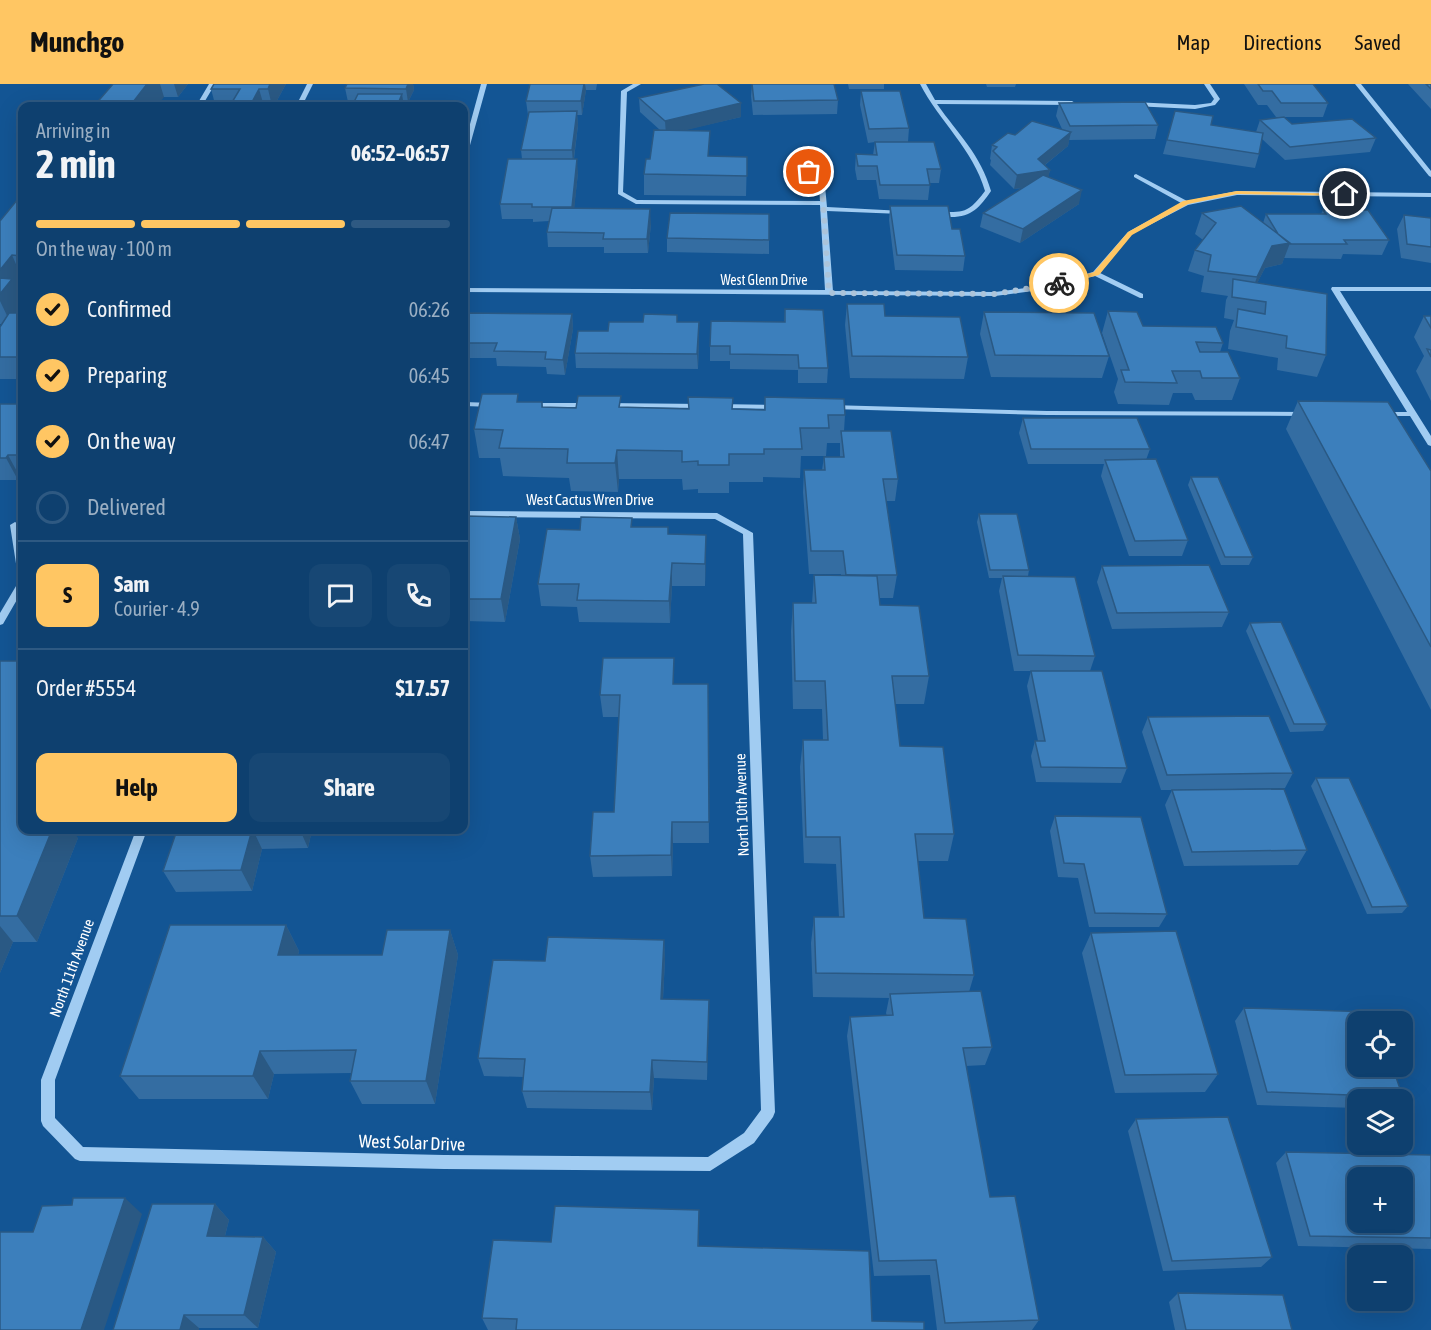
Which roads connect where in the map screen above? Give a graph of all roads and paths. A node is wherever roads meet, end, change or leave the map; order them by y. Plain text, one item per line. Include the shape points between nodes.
1 (212, 84) edge
2 (310, 84) edge
3 (484, 84) edge
4 (638, 84) edge
5 (923, 84) edge
6 (1207, 84) edge
7 (1358, 84) edge
8 (201, 102) edge
9 (301, 102) edge
10 (932, 102) junction
11 (1076, 103) edge
12 (1121, 104) edge
13 (468, 142) edge
14 (795, 158) dead end
15 (1431, 175) edge
16 (1136, 176) dead end
17 (1431, 195) edge
18 (1186, 203) junction
19 (823, 206) junction
20 (907, 213) edge
21 (931, 214) edge
22 (1096, 274) junction
23 (1431, 289) edge
24 (468, 290) edge
25 (829, 293) junction
26 (1140, 296) dead end
27 (468, 404) edge
28 (499, 405) edge
29 (523, 405) edge
30 (784, 407) edge
31 (820, 407) edge
32 (1311, 414) edge
33 (1368, 414) edge
34 (1413, 414) junction
35 (1431, 443) edge
36 (468, 514) edge
37 (717, 516) joint
38 (15, 525) dead end
39 (18, 544) edge
40 (18, 589) edge
41 (0, 622) edge
42 (140, 834) edge
43 (768, 1112) joint
44 (48, 1120) joint

1 - 8 street
2 - 9 street
3 - 13 street
4 - 19 street via 624,90 620,193 636,202
5 - 10 street
6 - 12 street via 1217,99 1213,104
7 - 15 street
10 - 11 street
10 - 21 street via 956,130 986,177 988,191 966,215
14 - 19 street via 822,186
16 - 18 street
17 - 18 street via 1237,193
18 - 22 street via 1130,233
19 - 20 street
19 - 25 street
22 - 25 street, West Glenn Drive via 1041,288 995,294
22 - 26 street
23 - 34 street via 1335,289
24 - 25 street, West Glenn Drive
27 - 28 street
29 - 30 street
31 - 32 street
33 - 34 street
34 - 35 street
36 - 37 street, West Cactus Wren Drive
37 - 43 street, North 10th Avenue via 747,533
38 - 39 street
40 - 41 street
42 - 44 street, North 11th Avenue via 48,1080
43 - 44 street, West Solar Drive via 749,1138 710,1164 80,1154

